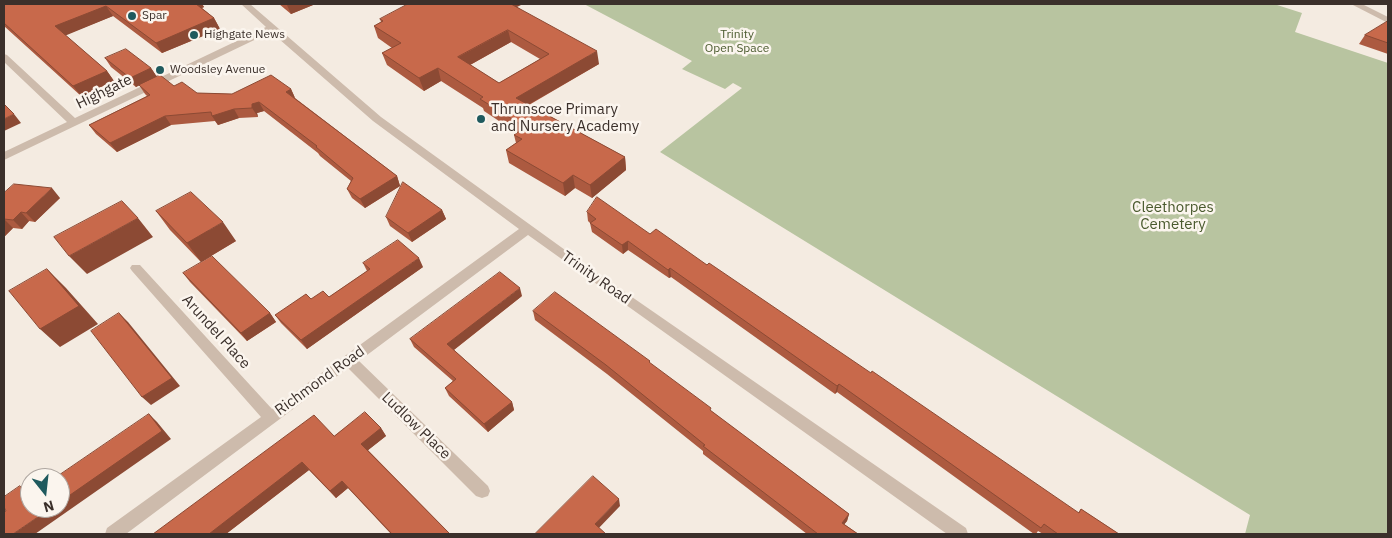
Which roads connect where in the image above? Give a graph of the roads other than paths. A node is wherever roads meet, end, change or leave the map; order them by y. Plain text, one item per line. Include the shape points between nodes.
1 (245, 4) edge
2 (1355, 4) edge
3 (1388, 20) edge
4 (272, 28) junction
5 (4, 57) edge
6 (74, 123) junction
7 (4, 156) edge
8 (528, 229) junction
9 (136, 268) dead end
10 (349, 360) junction
11 (271, 418) junction
12 (482, 491) dead end
13 (113, 534) edge
14 (960, 534) edge

1 - 4 street, Trinity Road
2 - 3 street
4 - 6 street, Highgate
4 - 8 street, Trinity Road via 377,119
5 - 6 street
6 - 7 street, Highgate
8 - 10 street, Richmond Road
8 - 14 street, Trinity Road
9 - 11 street, Arundel Place
10 - 11 street, Richmond Road
10 - 12 street, Ludlow Place
11 - 13 street, Richmond Road

